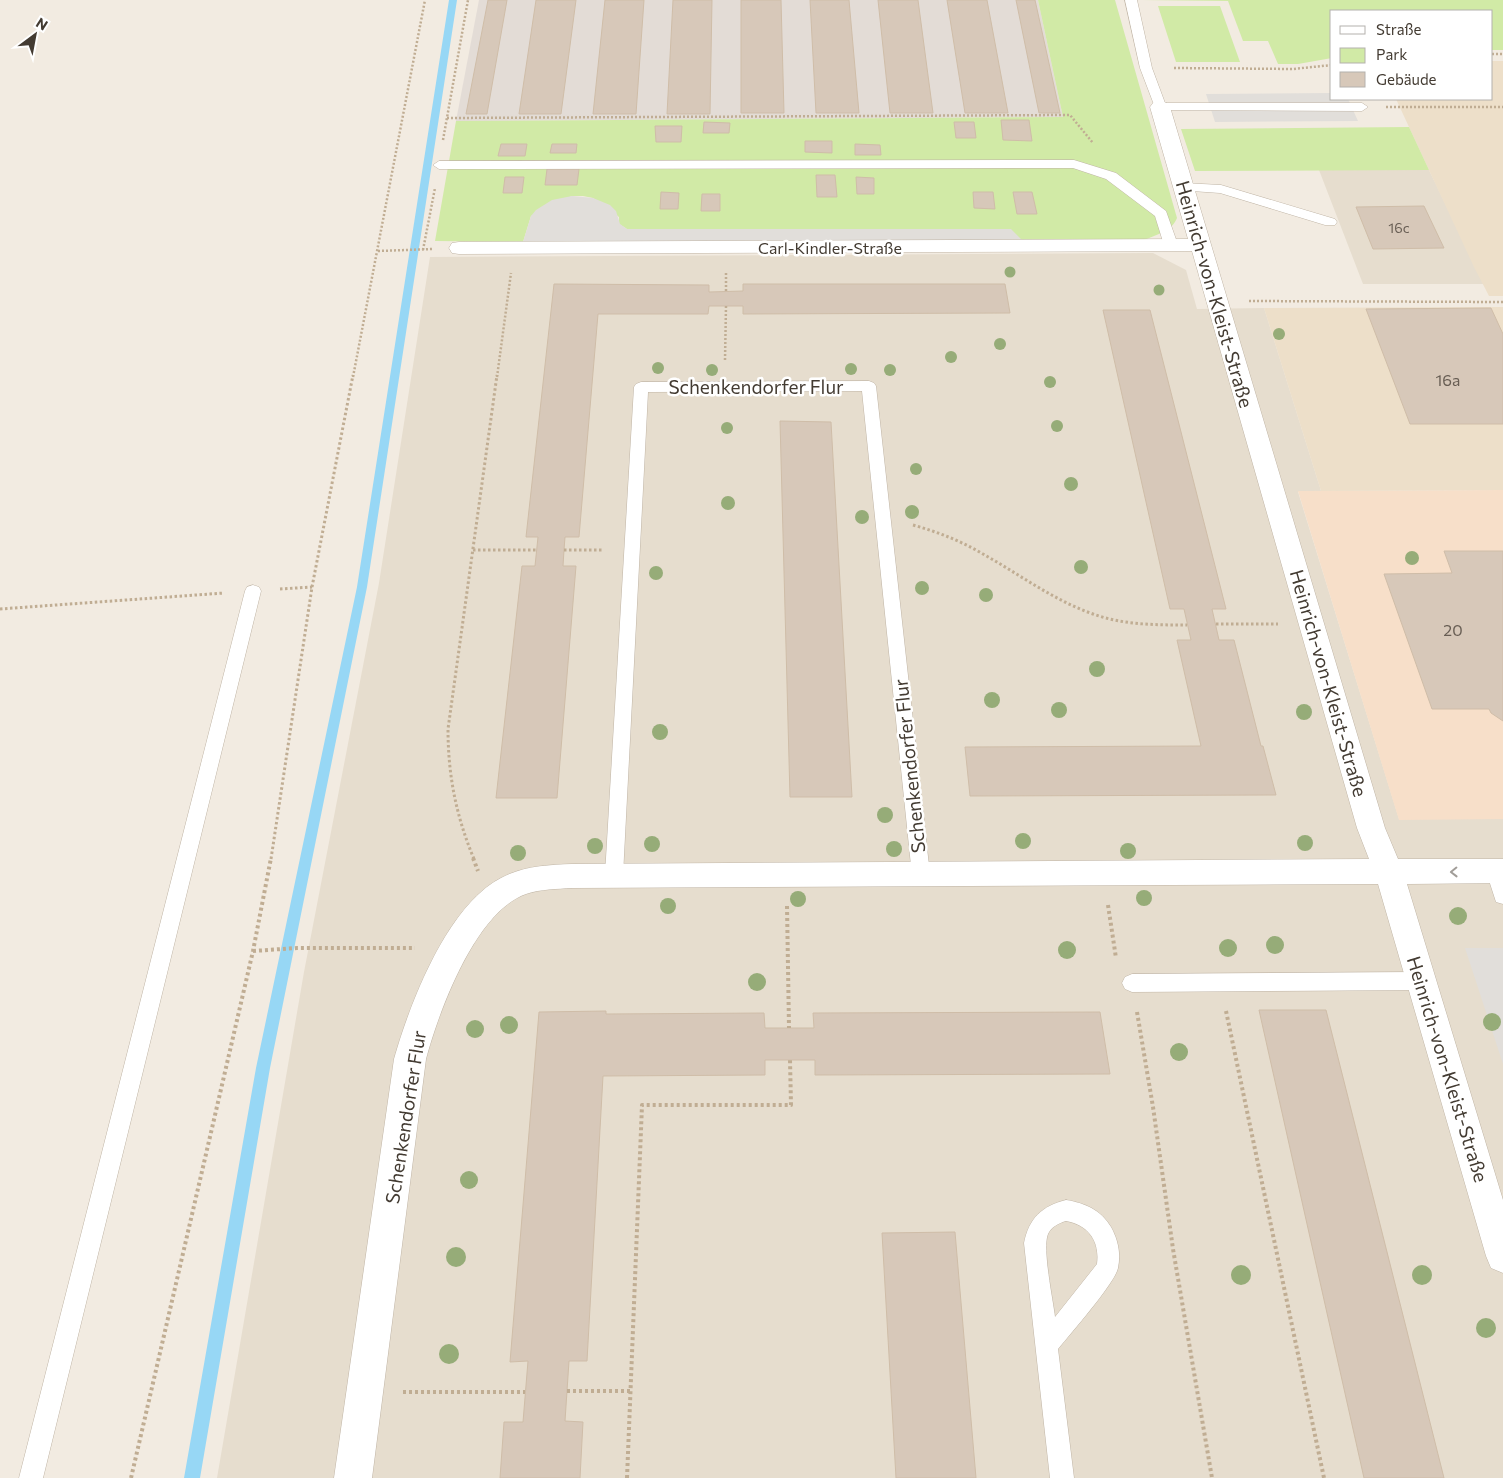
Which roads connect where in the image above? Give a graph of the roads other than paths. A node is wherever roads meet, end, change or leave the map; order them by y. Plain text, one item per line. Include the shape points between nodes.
1 (1131, 0) edge
2 (1160, 107) junction
3 (1362, 107) road end
4 (438, 165) road end
5 (1183, 187) junction
6 (1330, 222) dead end
7 (1171, 245) junction
8 (1200, 245) junction
9 (459, 248) dead end
10 (253, 591) road end
11 (1389, 873) junction
12 (614, 875) junction
13 (920, 875) junction
14 (1500, 880) edge
15 (1421, 981) junction
16 (1132, 983) dead end
17 (1503, 1256) edge
18 (1047, 1345) junction
19 (31, 1478) edge
20 (353, 1478) edge
21 (1062, 1478) edge

1 - 2 lane via 1146,68
2 - 3 lane
2 - 5 street, Heinrich-von-Kleist-Straße
4 - 7 lane via 1074,164 1110,176 1160,214
5 - 6 lane via 1221,189
5 - 8 street, Heinrich-von-Kleist-Straße
7 - 8 street, Carl-Kindler-Straße
7 - 9 street, Carl-Kindler-Straße
8 - 11 street, Heinrich-von-Kleist-Straße via 1371,828
10 - 19 lane
11 - 13 street, Schenkendorfer Flur
14 -> 11 street, Schenkendorfer Flur
11 - 15 street, Heinrich-von-Kleist-Straße
12 - 13 street, Schenkendorfer Flur
12 - 13 lane, Schenkendorfer Flur via 640,387 869,386
12 - 20 street, Schenkendorfer Flur via 527,881 511,887 488,904 473,923 427,1004 410,1059
15 - 16 lane
15 - 17 street, Heinrich-von-Kleist-Straße
18 - 18 lane via 1035,1243 1037,1232 1052,1215 1076,1212 1087,1216 1102,1229 1110,1246 1110,1258 1107,1269
18 - 21 lane

